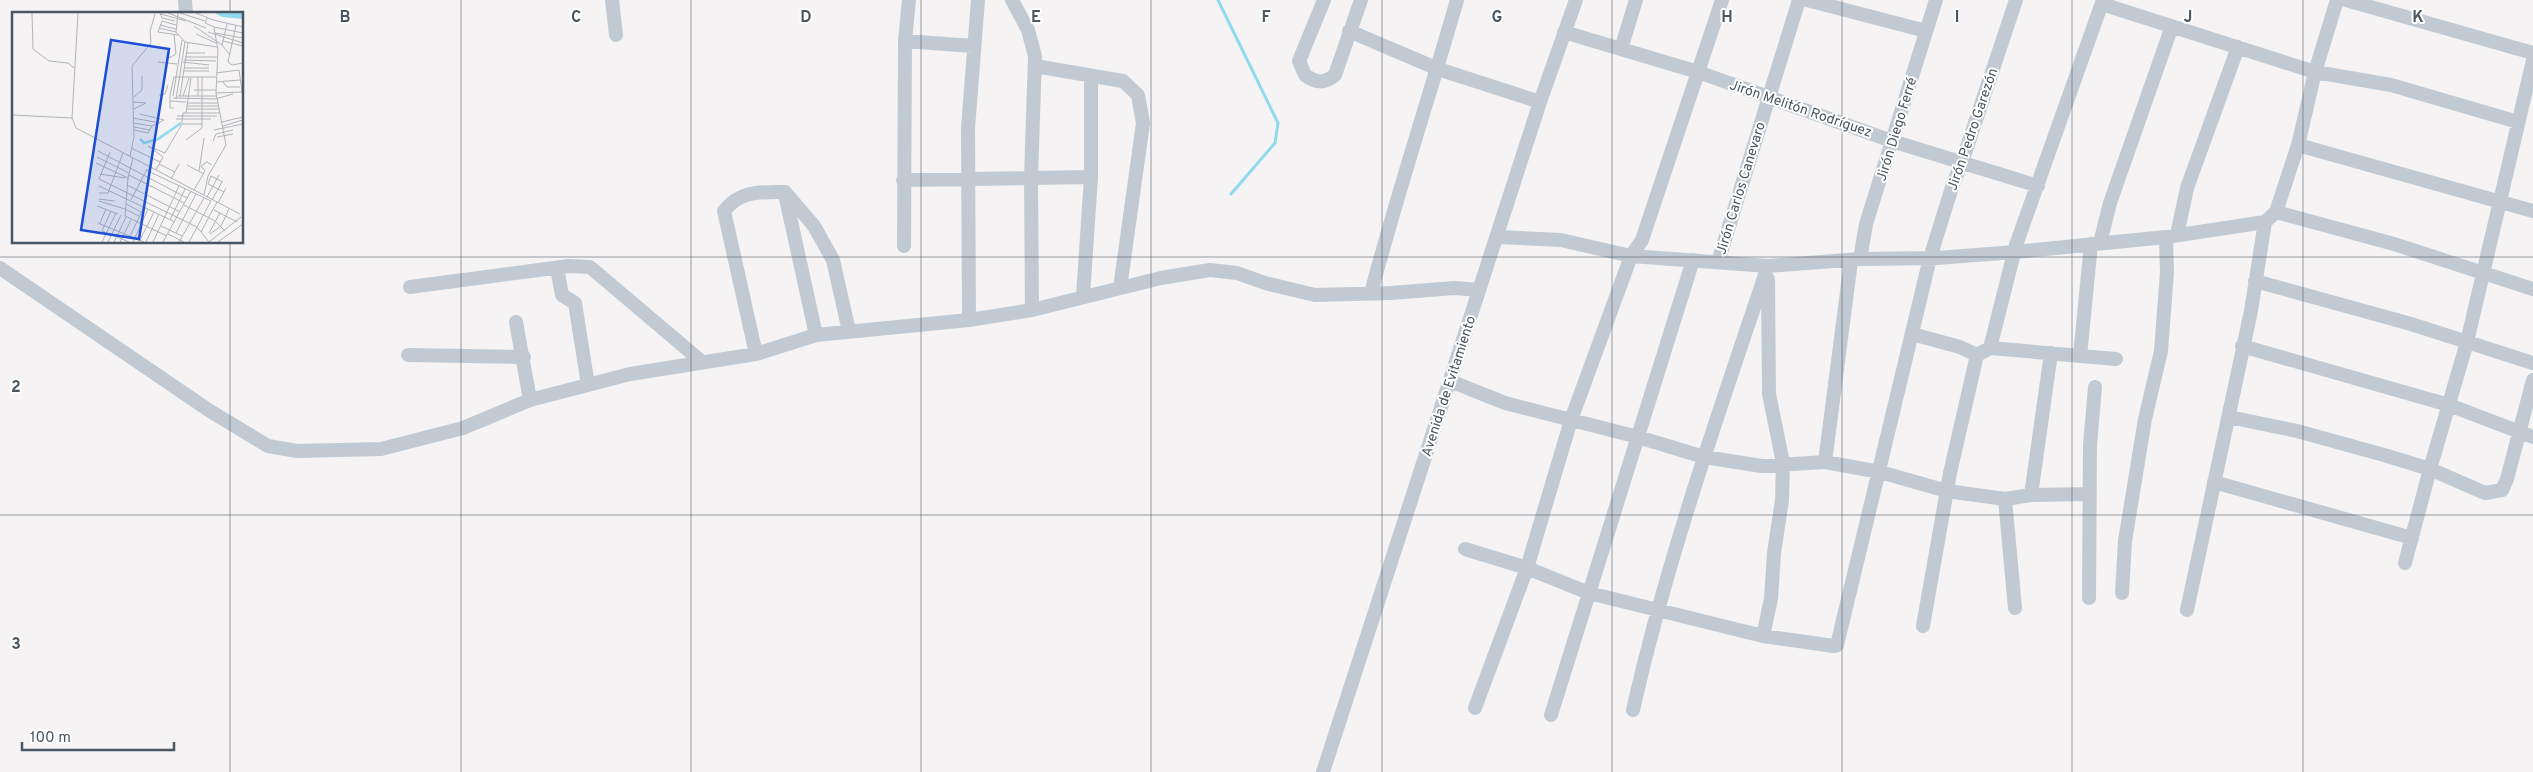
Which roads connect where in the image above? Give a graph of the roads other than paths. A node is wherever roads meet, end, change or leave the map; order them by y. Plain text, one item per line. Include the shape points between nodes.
1 (612, 0) edge
2 (908, 0) edge
3 (978, 0) edge
4 (1012, 0) edge
5 (1324, 0) edge
6 (1361, 0) edge
7 (1457, 0) edge
8 (1576, 0) edge
9 (1636, 0) edge
10 (1722, 0) edge
11 (1798, 0) edge
12 (1808, 0) edge
13 (1936, 0) edge
14 (2016, 0) edge
15 (2337, 0) edge
16 (2346, 0) edge
17 (2103, 2) edge
18 (2172, 26) junction
19 (1349, 32) junction
20 (1564, 32) junction
21 (1926, 32) junction
22 (616, 35) dead end
23 (905, 41) junction
24 (973, 46) junction
25 (2238, 47) junction
26 (1620, 49) junction
27 (2533, 53) edge
28 (2533, 60) edge
29 (1035, 66) junction
30 (1438, 69) junction
31 (1698, 72) junction
32 (2315, 72) junction
33 (1090, 76) junction
34 (1768, 96) junction
35 (1540, 102) junction
36 (2518, 122) junction
37 (1892, 140) junction
38 (2298, 145) junction
39 (1962, 162) junction
40 (1091, 177) junction
41 (968, 178) junction
42 (1032, 178) junction
43 (903, 180) junction
44 (2038, 186) junction
45 (785, 192) junction
46 (2498, 202) junction
47 (2533, 211) edge
48 (2276, 212) junction
49 (2265, 222) junction
50 (2171, 236) junction
51 (1496, 237) junction
52 (2095, 243) junction
53 (904, 246) dead end
54 (2015, 252) junction
55 (1631, 256) junction
56 (1930, 258) junction
57 (1693, 260) junction
58 (1855, 260) junction
59 (1718, 262) junction
60 (1768, 266) junction
61 (0, 268) edge
62 (556, 268) junction
63 (2482, 273) junction
64 (2255, 281) junction
65 (410, 287) dead end
66 (1120, 288) junction
67 (2533, 289) edge
68 (1479, 290) junction
69 (1370, 293) junction
70 (1083, 296) junction
71 (1032, 310) junction
72 (969, 320) junction
73 (516, 322) dead end
74 (849, 331) junction
75 (1912, 334) junction
76 (816, 335) junction
77 (2467, 342) junction
78 (2242, 346) junction
79 (1990, 348) junction
80 (2051, 353) junction
81 (756, 354) junction
82 (408, 355) dead end
83 (1978, 355) junction
84 (2080, 356) junction
85 (524, 357) junction
86 (2116, 359) dead end
87 (701, 361) junction
88 (2533, 363) edge
89 (2533, 380) edge
90 (1450, 381) junction
91 (588, 385) junction
92 (2095, 387) dead end
93 (530, 400) junction
94 (2449, 404) junction
95 (2229, 418) junction
96 (1571, 420) junction
97 (2519, 432) junction
98 (1638, 437) junction
99 (2533, 437) edge
100 (1704, 457) junction
101 (1825, 462) junction
102 (1783, 463) junction
103 (2430, 469) junction
104 (1880, 472) junction
105 (2214, 482) junction
106 (1947, 491) junction
107 (2090, 494) junction
108 (2031, 495) junction
109 (2005, 499) junction
110 (2412, 538) junction
111 (1465, 549) dead end
112 (2405, 563) dead end
113 (1527, 568) junction
114 (1589, 592) junction
115 (2122, 593) dead end
116 (2089, 598) dead end
117 (2015, 608) dead end
118 (1659, 610) junction
119 (2187, 610) dead end
120 (1923, 626) dead end
121 (1763, 636) junction
122 (1475, 708) dead end
123 (1633, 710) dead end
124 (1551, 715) dead end
125 (1323, 772) edge

1 - 22 street
2 - 23 street
3 - 24 street
4 - 29 street via 1028,30
5 - 19 street via 1301,53 1299,61 1304,75 1318,82 1334,75
6 - 19 street
7 - 30 street
8 - 20 street, Avenida de Evitamiento
9 - 26 street
10 - 31 street
11 - 34 street, Jirón Carlos Canevaro
12 - 21 street
13 - 21 street, Jirón Diego Ferré
14 - 39 street, Jirón Pedro Garezón
15 - 32 street
16 - 27 street
17 - 18 street
17 - 44 street
18 - 25 street
18 - 52 street
19 - 30 street
20 - 26 street, Jirón Melitón Rodríguez
20 - 35 street, Avenida de Evitamiento
21 - 37 street, Jirón Diego Ferré
23 - 24 street
23 - 43 street
24 - 41 street
25 - 32 street
25 - 50 street
26 - 31 street, Jirón Melitón Rodríguez
28 - 36 street
29 - 33 street
29 - 42 street
30 - 35 street
30 - 69 street
31 - 34 street, Jirón Melitón Rodríguez
31 - 55 street via 1642,240
32 - 36 street via 2391,85
32 - 38 street
33 - 40 street
33 - 66 street via 1123,81 1138,95 1143,123
34 - 37 street, Jirón Melitón Rodríguez
34 - 59 street, Jirón Carlos Canevaro
35 - 51 street, Avenida de Evitamiento
36 - 46 street
37 - 39 street, Jirón Melitón Rodríguez
37 - 58 street, Jirón Diego Ferré
38 - 46 street
38 - 48 street
39 - 44 street, Jirón Melitón Rodríguez
39 - 56 street, Jirón Pedro Garezón
40 - 42 street
40 - 70 street
41 - 42 street
41 - 43 street
41 - 72 street
42 - 71 street
43 - 53 street
44 - 54 street
45 - 74 street via 814,226 833,260
45 - 76 street
45 - 81 street via 752,192 732,201 724,211
46 - 47 street
46 - 63 street
48 - 49 street
48 - 63 street via 2394,244
49 - 50 street
49 - 64 street
50 - 52 street
50 - 115 street via 2161,351 2145,419 2126,532
51 - 55 street via 1561,240
51 - 68 street, Avenida de Evitamiento
52 - 54 street
52 - 84 street
54 - 56 street
54 - 79 street
55 - 57 street
55 - 96 street
56 - 58 street
56 - 75 street, Jirón Pedro Garezón
57 - 59 street
57 - 98 street
58 - 60 street
58 - 101 street, Jirón Diego Ferré
59 - 60 street
60 - 100 street
60 - 102 street via 1769,394
61 - 93 street via 210,411 268,446 330,452 387,448 464,428
62 - 65 street
62 - 87 street via 590,267
62 - 91 street via 562,295 575,303
63 - 67 street
63 - 77 street
64 - 77 street
64 - 78 street
66 - 69 street via 1161,278 1220,270 1237,272 1306,294
66 - 70 street
68 - 69 street via 1454,288
68 - 90 street, Avenida de Evitamiento
70 - 71 street
71 - 72 street
72 - 74 street
73 - 85 street
74 - 76 street
75 - 83 street
75 - 104 street, Jirón Pedro Garezón
76 - 81 street
77 - 88 street
77 - 94 street
78 - 94 street
78 - 95 street
79 - 80 street
79 - 83 street
80 - 84 street
80 - 108 street
81 - 87 street
82 - 85 street
83 - 106 street
84 - 86 street
85 - 93 street
87 - 91 street
89 - 97 street
90 - 96 street via 1505,403
90 - 125 street, Avenida de Evitamiento
91 - 93 street
92 - 107 street via 2091,413
94 - 97 street
94 - 103 street
95 - 103 street via 2296,431
95 - 105 street
96 - 98 street
96 - 113 street
97 - 99 street
97 - 103 street via 2502,490 2486,493
98 - 100 street
98 - 114 street
100 - 102 street via 1762,466
100 - 118 street
101 - 102 street
101 - 104 street
102 - 121 street via 1771,599
103 - 110 street
104 - 106 street
104 - 121 street, Jirón Pedro Garezón via 1837,645
105 - 110 street
105 - 119 street
106 - 109 street
106 - 120 street
107 - 108 street
107 - 116 street
108 - 109 street
109 - 117 street
110 - 112 street
111 - 113 street
113 - 114 street
113 - 122 street
114 - 118 street
114 - 124 street
118 - 121 street
118 - 123 street

